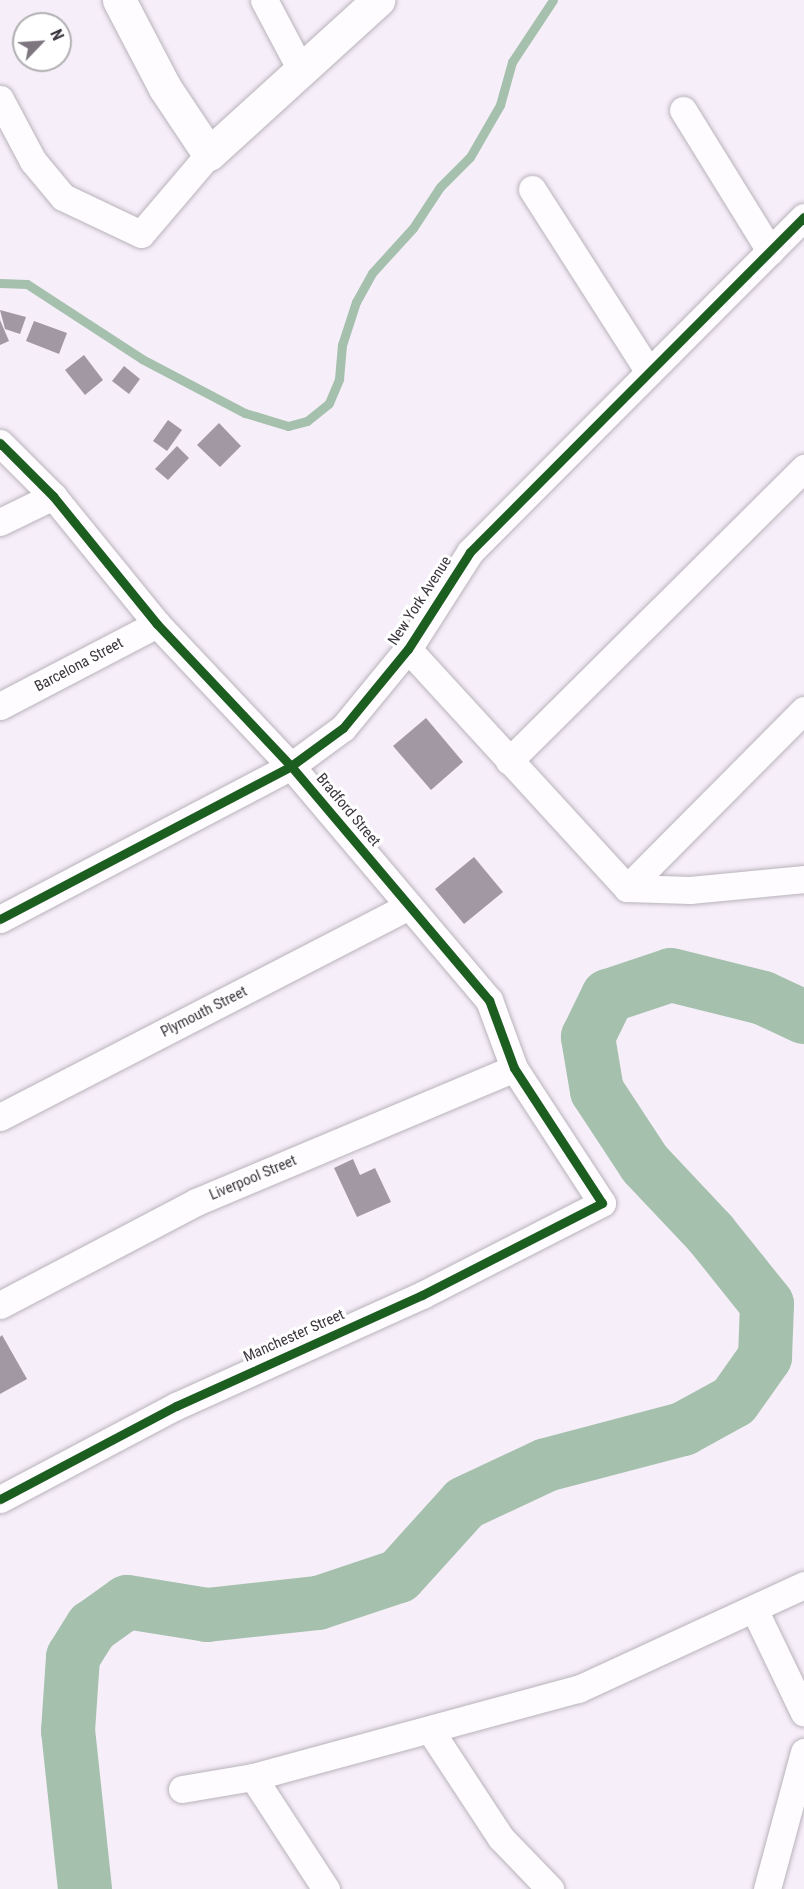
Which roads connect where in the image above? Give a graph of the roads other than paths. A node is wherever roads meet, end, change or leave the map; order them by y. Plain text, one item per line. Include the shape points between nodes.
1 (118, 0) edge
2 (264, 0) edge
3 (378, 0) edge
4 (301, 70) junction
5 (0, 99) edge
6 (683, 110) dead end
7 (209, 154) junction
8 (532, 189) dead end
9 (804, 217) edge
10 (770, 251) junction
11 (649, 372) junction
12 (0, 443) edge
13 (804, 468) edge
14 (53, 495) junction
15 (0, 522) edge
16 (158, 624) junction
17 (408, 649) junction
18 (0, 706) edge
19 (804, 710) edge
20 (509, 761) junction
21 (291, 766) junction
22 (804, 879) edge
23 (627, 888) junction
24 (409, 906) junction
25 (0, 919) edge
26 (514, 1068) junction
27 (0, 1117) edge
28 (602, 1203) joint
29 (0, 1305) edge
30 (0, 1499) edge
31 (804, 1585) edge
32 (754, 1609) junction
33 (804, 1713) edge
34 (430, 1730) junction
35 (804, 1752) edge
36 (253, 1777) junction
37 (182, 1789) dead end
38 (326, 1889) edge
39 (550, 1889) edge
40 (767, 1889) edge

1 - 7 street via 165,88
2 - 4 street
3 - 4 street
4 - 7 street
5 - 7 street via 33,161 63,197 141,234
6 - 10 street
8 - 11 street
9 - 10 street, New York Avenue
10 - 11 street, New York Avenue
11 - 17 street, New York Avenue via 470,552
12 - 14 street, Bradford Street
13 - 20 street
14 - 15 street
14 - 16 street, Bradford Street
16 - 18 street, Barcelona Street
16 - 21 street, Bradford Street
17 - 20 street
17 - 21 street, New York Avenue via 343,728
19 - 23 street
20 - 23 street
21 - 24 street, Bradford Street
21 - 25 street, New York Avenue
22 - 23 street via 690,890
24 - 26 street, Bradford Street via 489,1000
24 - 27 street, Plymouth Street
26 - 28 street, Bradford Street
26 - 29 street, Liverpool Street via 196,1202
28 - 30 street, Manchester Street via 422,1295 176,1406
31 - 32 street
32 - 33 street
32 - 34 street via 578,1689
34 - 36 street
34 - 39 street via 501,1838
35 - 40 street
36 - 37 street
36 - 38 street

